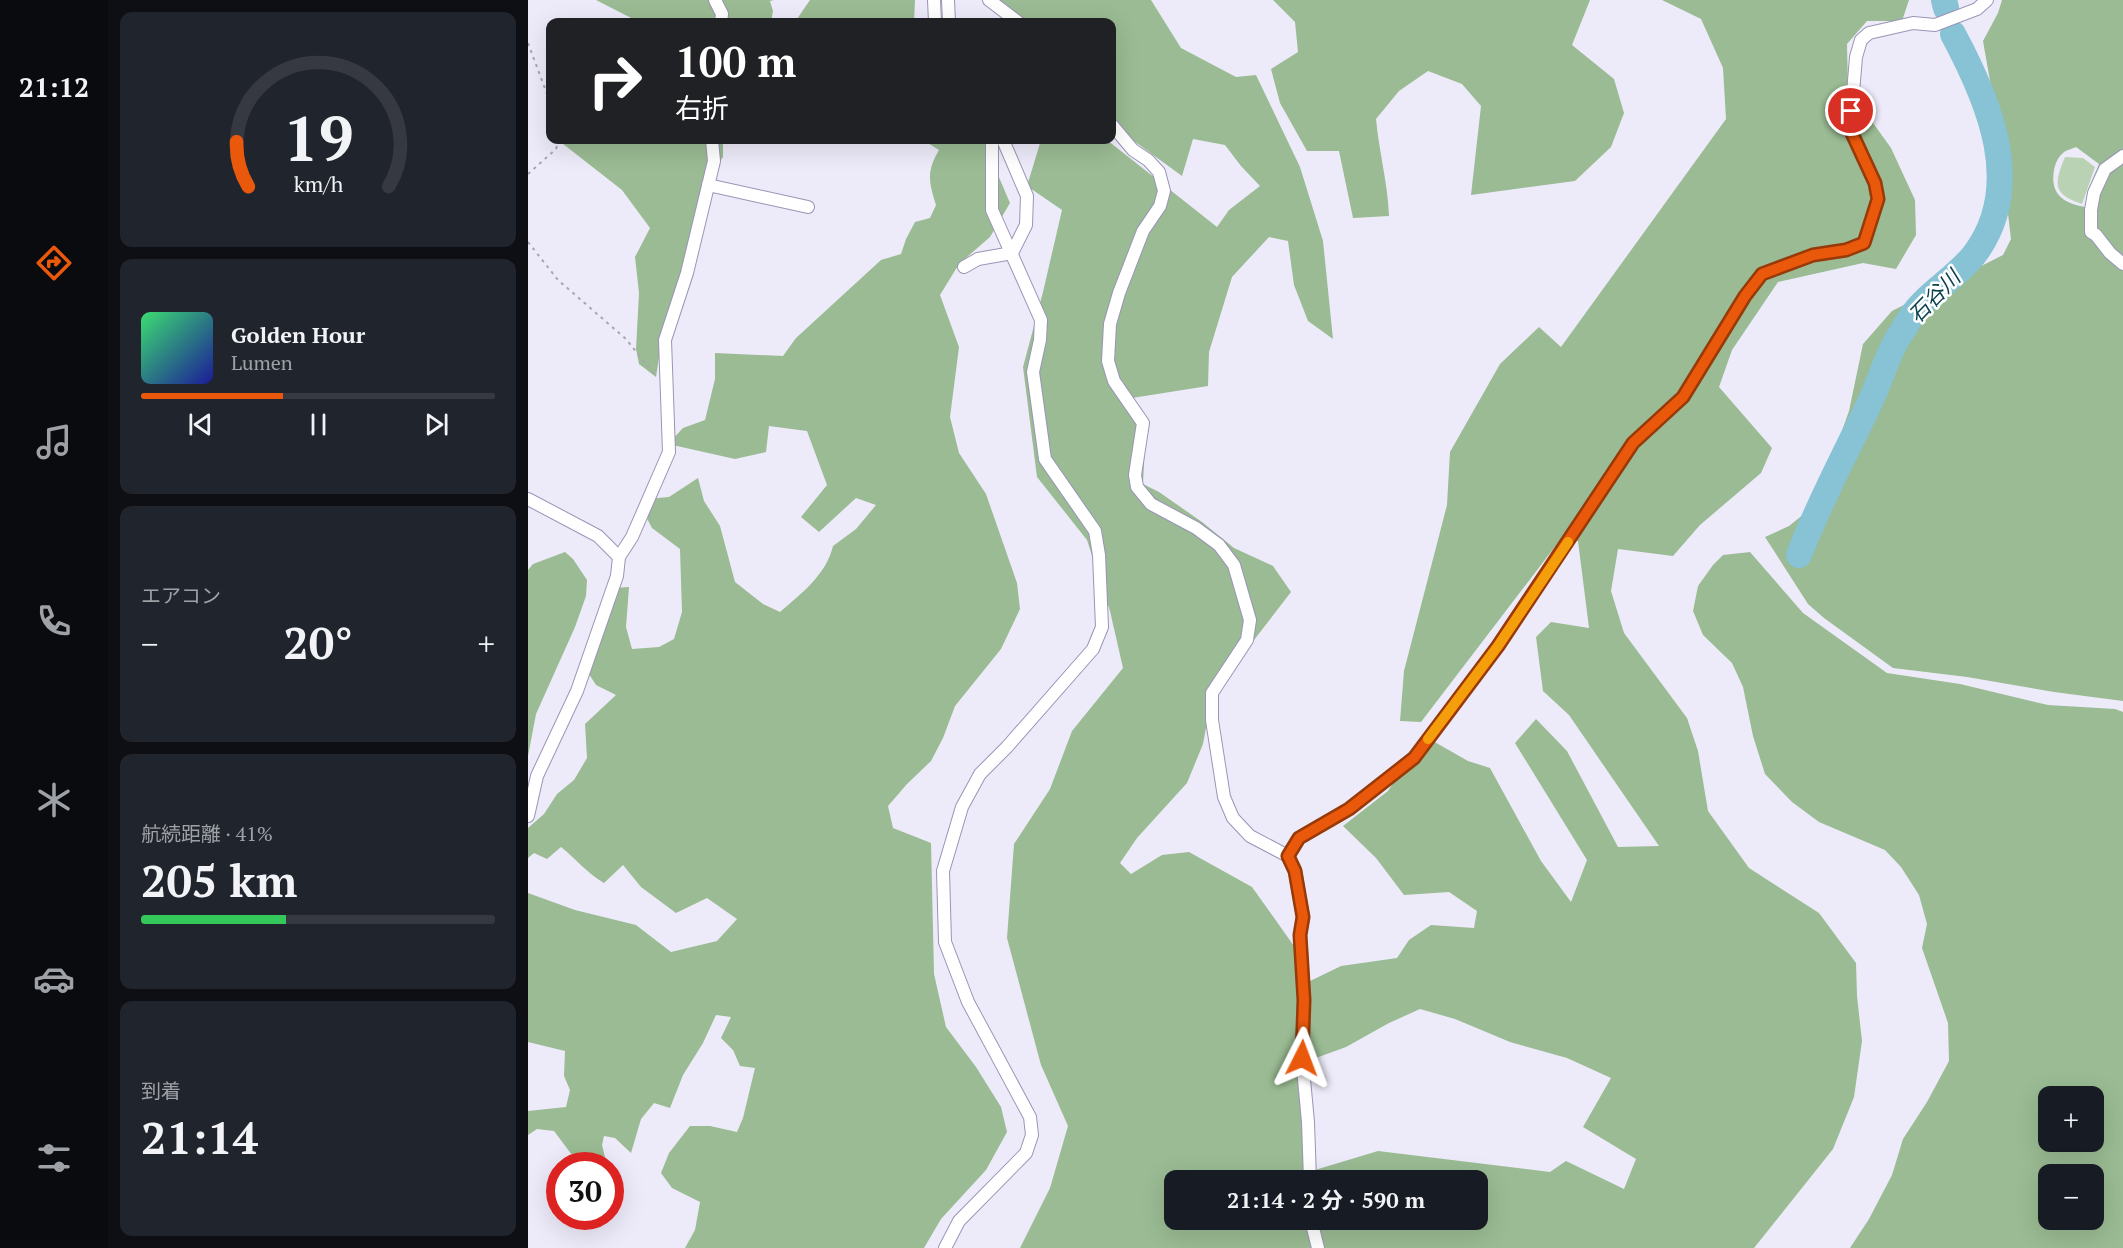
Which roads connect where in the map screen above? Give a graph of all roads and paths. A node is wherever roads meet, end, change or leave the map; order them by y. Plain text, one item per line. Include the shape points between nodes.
1 (715, 0) edge
2 (934, 0) edge
3 (948, 0) edge
4 (989, 0) edge
5 (1987, 0) edge
6 (722, 18) edge
7 (935, 18) edge
8 (949, 18) edge
9 (1013, 18) edge
10 (528, 43) edge
11 (546, 91) edge
12 (1116, 130) edge
13 (558, 144) edge
14 (712, 144) edge
15 (992, 144) edge
16 (1005, 144) edge
17 (2123, 156) edge
18 (528, 174) edge
19 (708, 185) junction
20 (808, 207) dead end
21 (528, 242) edge
22 (1012, 254) junction
23 (2123, 264) edge
24 (964, 267) dead end
25 (666, 390) junction
26 (528, 499) edge
27 (619, 557) junction
28 (528, 816) edge
29 (1288, 856) junction
30 (1310, 1170) edge
31 (1313, 1230) edge
32 (945, 1248) edge
33 (1317, 1248) edge

1 - 6 street
2 - 7 street
3 - 8 street
4 - 9 street
5 - 29 street via 1977,9 1935,25 1914,23 1869,33 1862,40 1856,57 1850,129 1875,183 1878,199 1864,243 1813,255 1762,274 1683,397 1633,443 1498,646 1414,758 1349,809 1299,838
10 - 11 path
12 - 29 street via 1160,172 1164,191 1160,207 1143,231 1110,324 1108,361 1114,381 1143,423 1135,475 1137,487 1152,504 1219,545 1234,565 1250,620 1247,640 1212,693 1212,720 1224,797 1233,818 1250,836
13 - 18 path
14 - 19 street via 714,161
15 - 22 street via 992,210
16 - 22 street via 1027,196 1026,225
17 - 23 street via 2105,169 2091,210 2091,232
19 - 20 street
19 - 25 street via 687,273 665,340
21 - 25 path via 558,280 626,339
22 - 24 street via 978,259
22 - 32 street via 1041,320 1033,372 1045,459 1095,531 1102,627 1093,649 980,774 962,807 943,871 945,942 968,1002 1030,1117 1032,1135 1026,1153 959,1221
25 - 27 street via 669,452 632,537
26 - 27 street via 598,536
27 - 28 street via 617,576 577,691 537,776
29 - 30 street via 1295,871 1303,917 1302,1058
31 - 33 street

